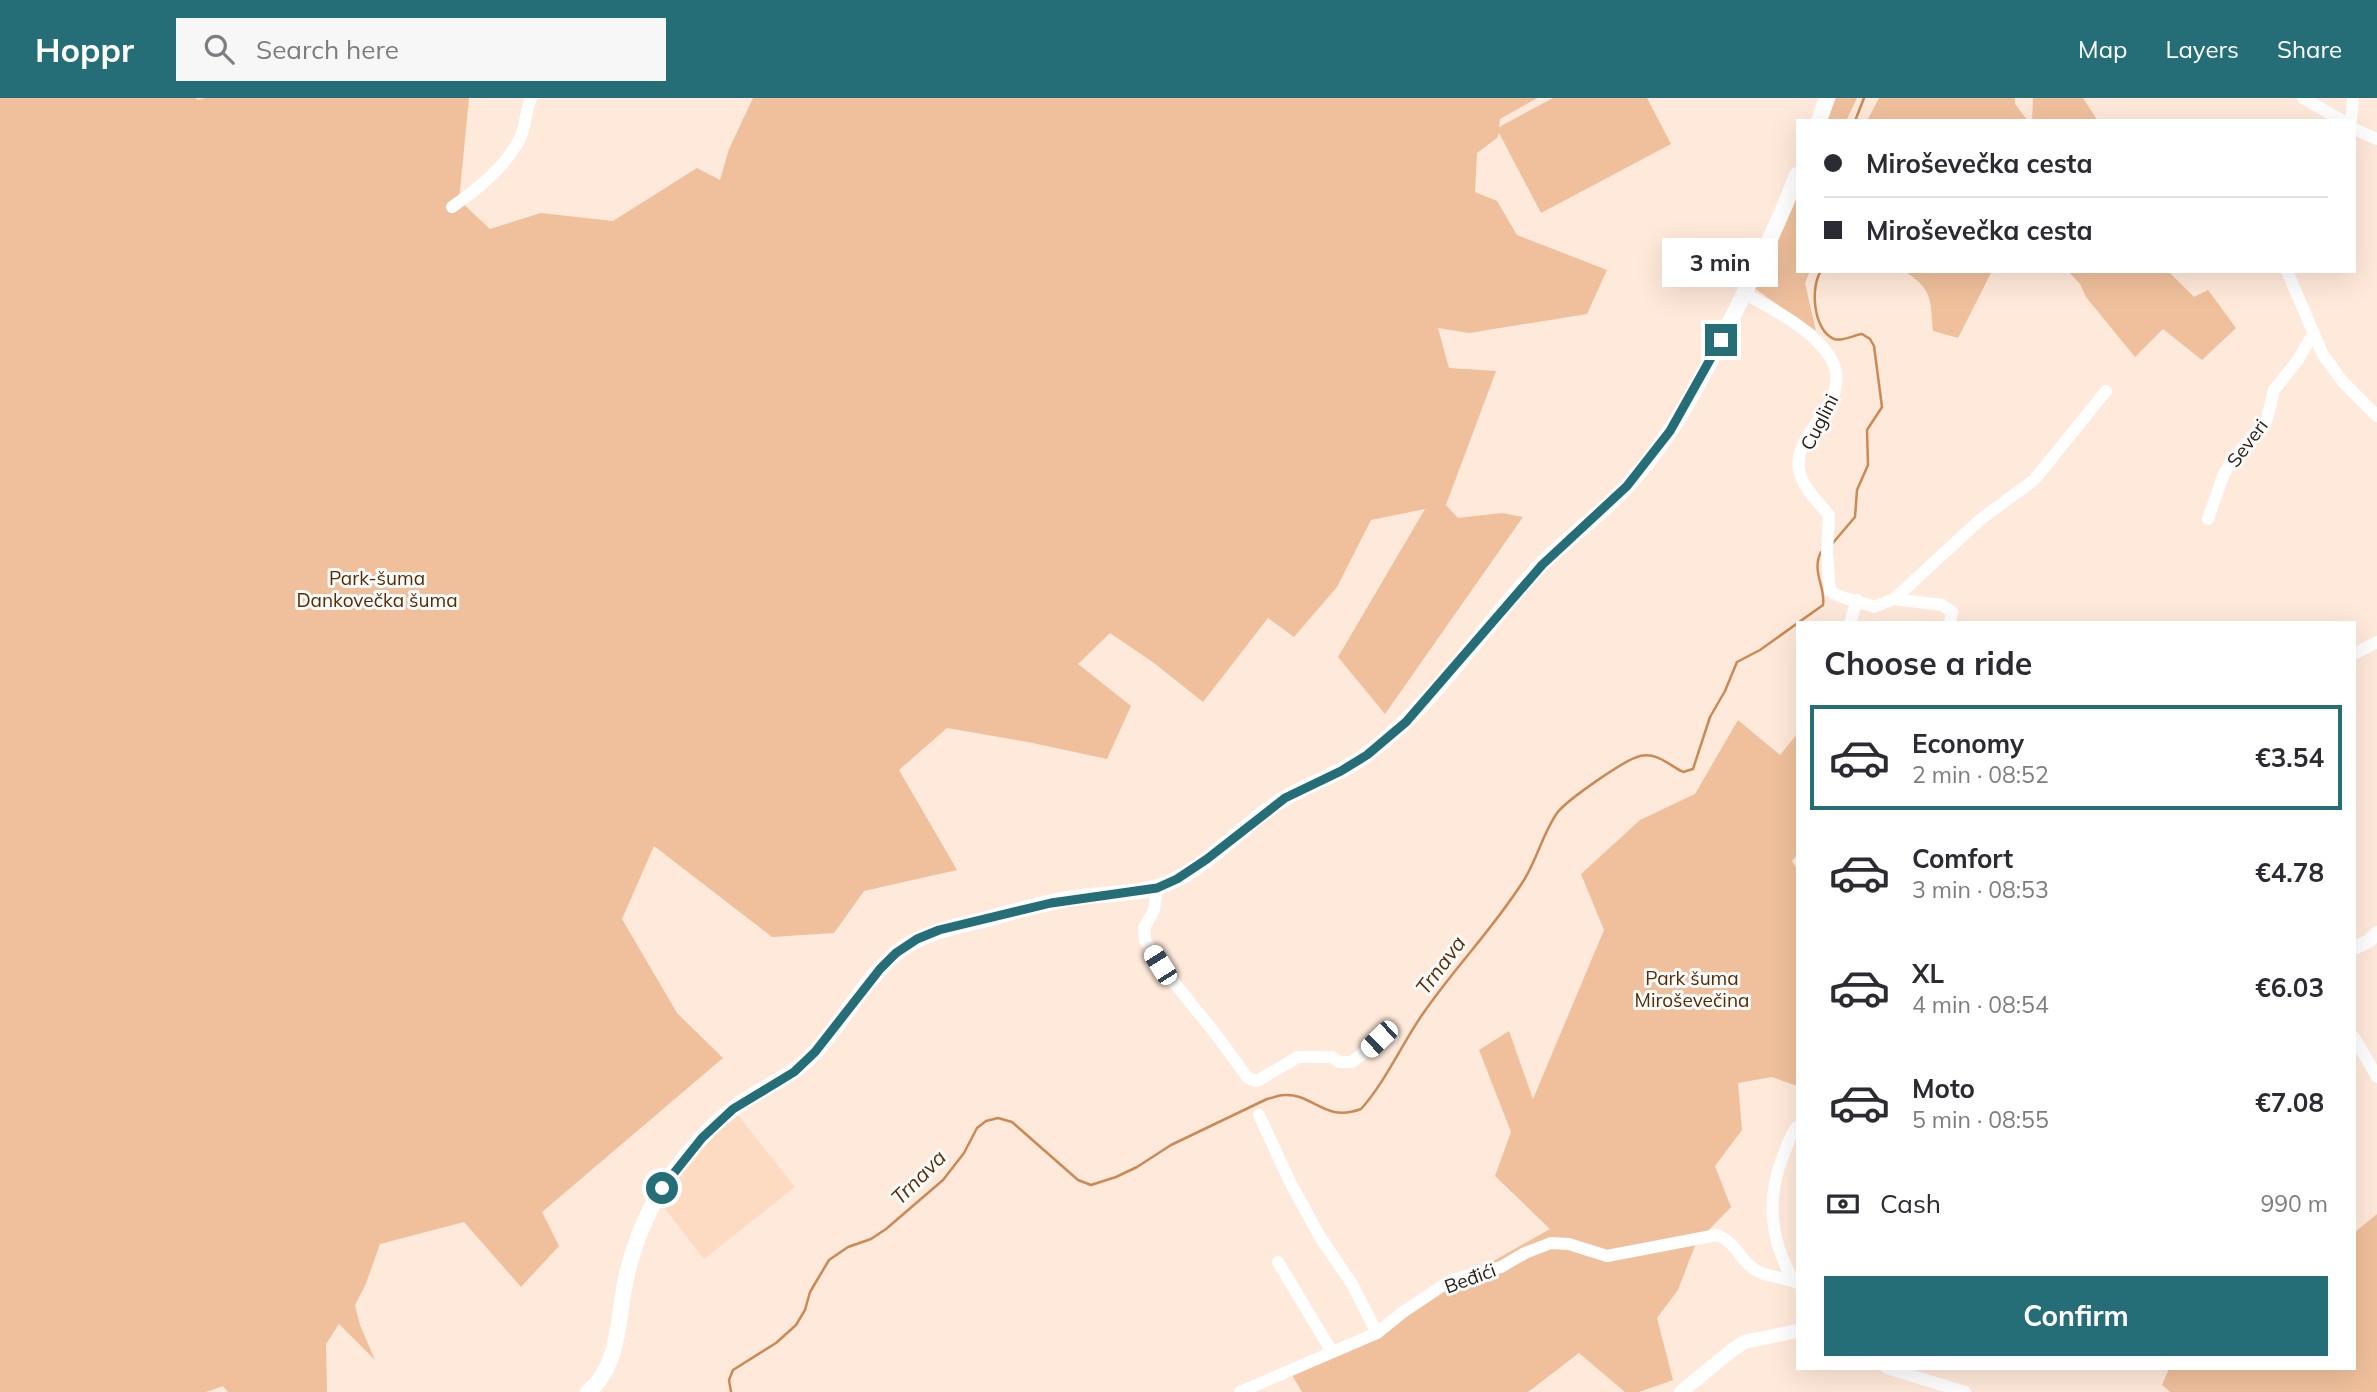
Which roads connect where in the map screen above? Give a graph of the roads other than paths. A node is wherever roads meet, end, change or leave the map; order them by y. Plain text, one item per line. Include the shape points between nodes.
1 (531, 98) edge
2 (1827, 98) edge
3 (2303, 98) edge
4 (2353, 98) edge
5 (1820, 119) edge
6 (2340, 119) edge
7 (2351, 119) edge
8 (2356, 130) edge
9 (2377, 139) edge
10 (1796, 177) edge
11 (452, 207) dead end
12 (2288, 273) edge
13 (1744, 293) junction
14 (2313, 334) junction
15 (2106, 391) dead end
16 (2377, 416) edge
17 (2208, 519) dead end
18 (1894, 598) junction
19 (1857, 600) junction
20 (1851, 621) edge
21 (1950, 621) edge
22 (2377, 642) edge
23 (2356, 653) edge
24 (1157, 888) junction
25 (2377, 933) edge
26 (2356, 947) edge
27 (1393, 1036) dead end
28 (2356, 1041) edge
29 (2377, 1077) edge
30 (1259, 1115) dead end
31 (1796, 1128) edge
32 (1278, 1262) dead end
33 (1796, 1282) edge
34 (1796, 1331) edge
35 (1377, 1334) junction
36 (1332, 1352) junction
37 (1894, 1370) edge
38 (1685, 1390) edge
39 (588, 1392) edge
40 (1240, 1392) edge
41 (1965, 1392) edge

1 - 11 street via 522,133 507,161
2 - 5 main road
3 - 6 street
4 - 7 street
8 - 9 street
10 - 13 main road
12 - 14 street
13 - 19 street, Cuglini via 1797,325 1823,349 1837,372 1836,390 1802,450 1799,471 1829,515 1830,591
13 - 24 main road via 1709,363 1650,459 1542,565 1406,722 1367,755 1285,798 1207,859
14 - 16 street via 2343,382
14 - 17 street, Severi via 2274,390 2267,419 2223,476
15 - 18 street via 2034,480 1981,519
18 - 19 street, Cuglini via 1874,607
18 - 21 street, Cuglini via 1942,605 1952,612
19 - 20 street
22 - 23 street
24 - 27 street via 1144,940 1248,1078 1257,1081 1298,1057 1352,1062 1388,1033
24 - 39 main road via 1079,897 939,930 896,953 815,1052 794,1072 733,1109 702,1138 662,1188 641,1227 626,1275 614,1351 598,1384
25 - 26 street
28 - 29 street
30 - 35 street via 1291,1184 1353,1284
31 - 33 street via 1777,1171 1772,1200 1778,1250
32 - 36 street
33 - 35 street, Beđići via 1756,1270 1732,1243 1717,1235 1607,1256 1551,1243 1501,1266 1451,1280
34 - 38 street via 1744,1342
35 - 36 street, Beđići
36 - 40 street, Beđići
37 - 41 street

